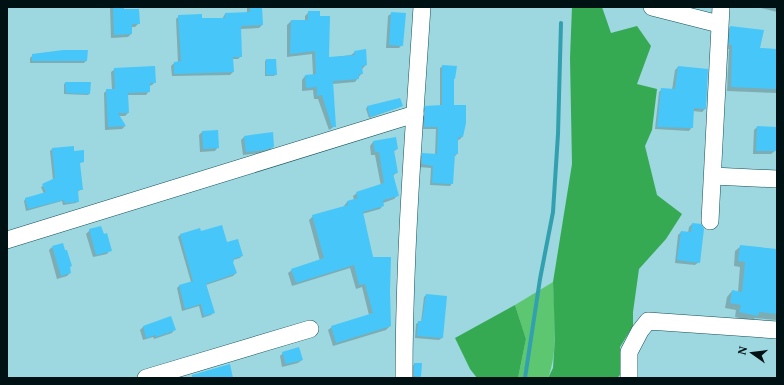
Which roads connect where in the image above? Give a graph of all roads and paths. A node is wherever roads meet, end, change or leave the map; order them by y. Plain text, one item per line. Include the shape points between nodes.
1 (422, 7) edge
2 (652, 7) edge
3 (721, 7) edge
4 (719, 24) junction
5 (415, 114) junction
6 (713, 176) junction
7 (777, 179) edge
8 (710, 221) dead end
9 (7, 240) edge
10 (310, 329) dead end
11 (777, 330) edge
12 (146, 378) edge
13 (404, 378) edge
14 (628, 378) edge

1 - 5 street
2 - 4 street
3 - 4 street
4 - 6 street
5 - 9 street
5 - 13 street via 404,323
6 - 7 street
6 - 8 street
10 - 12 street
11 - 14 street via 648,321 629,352

